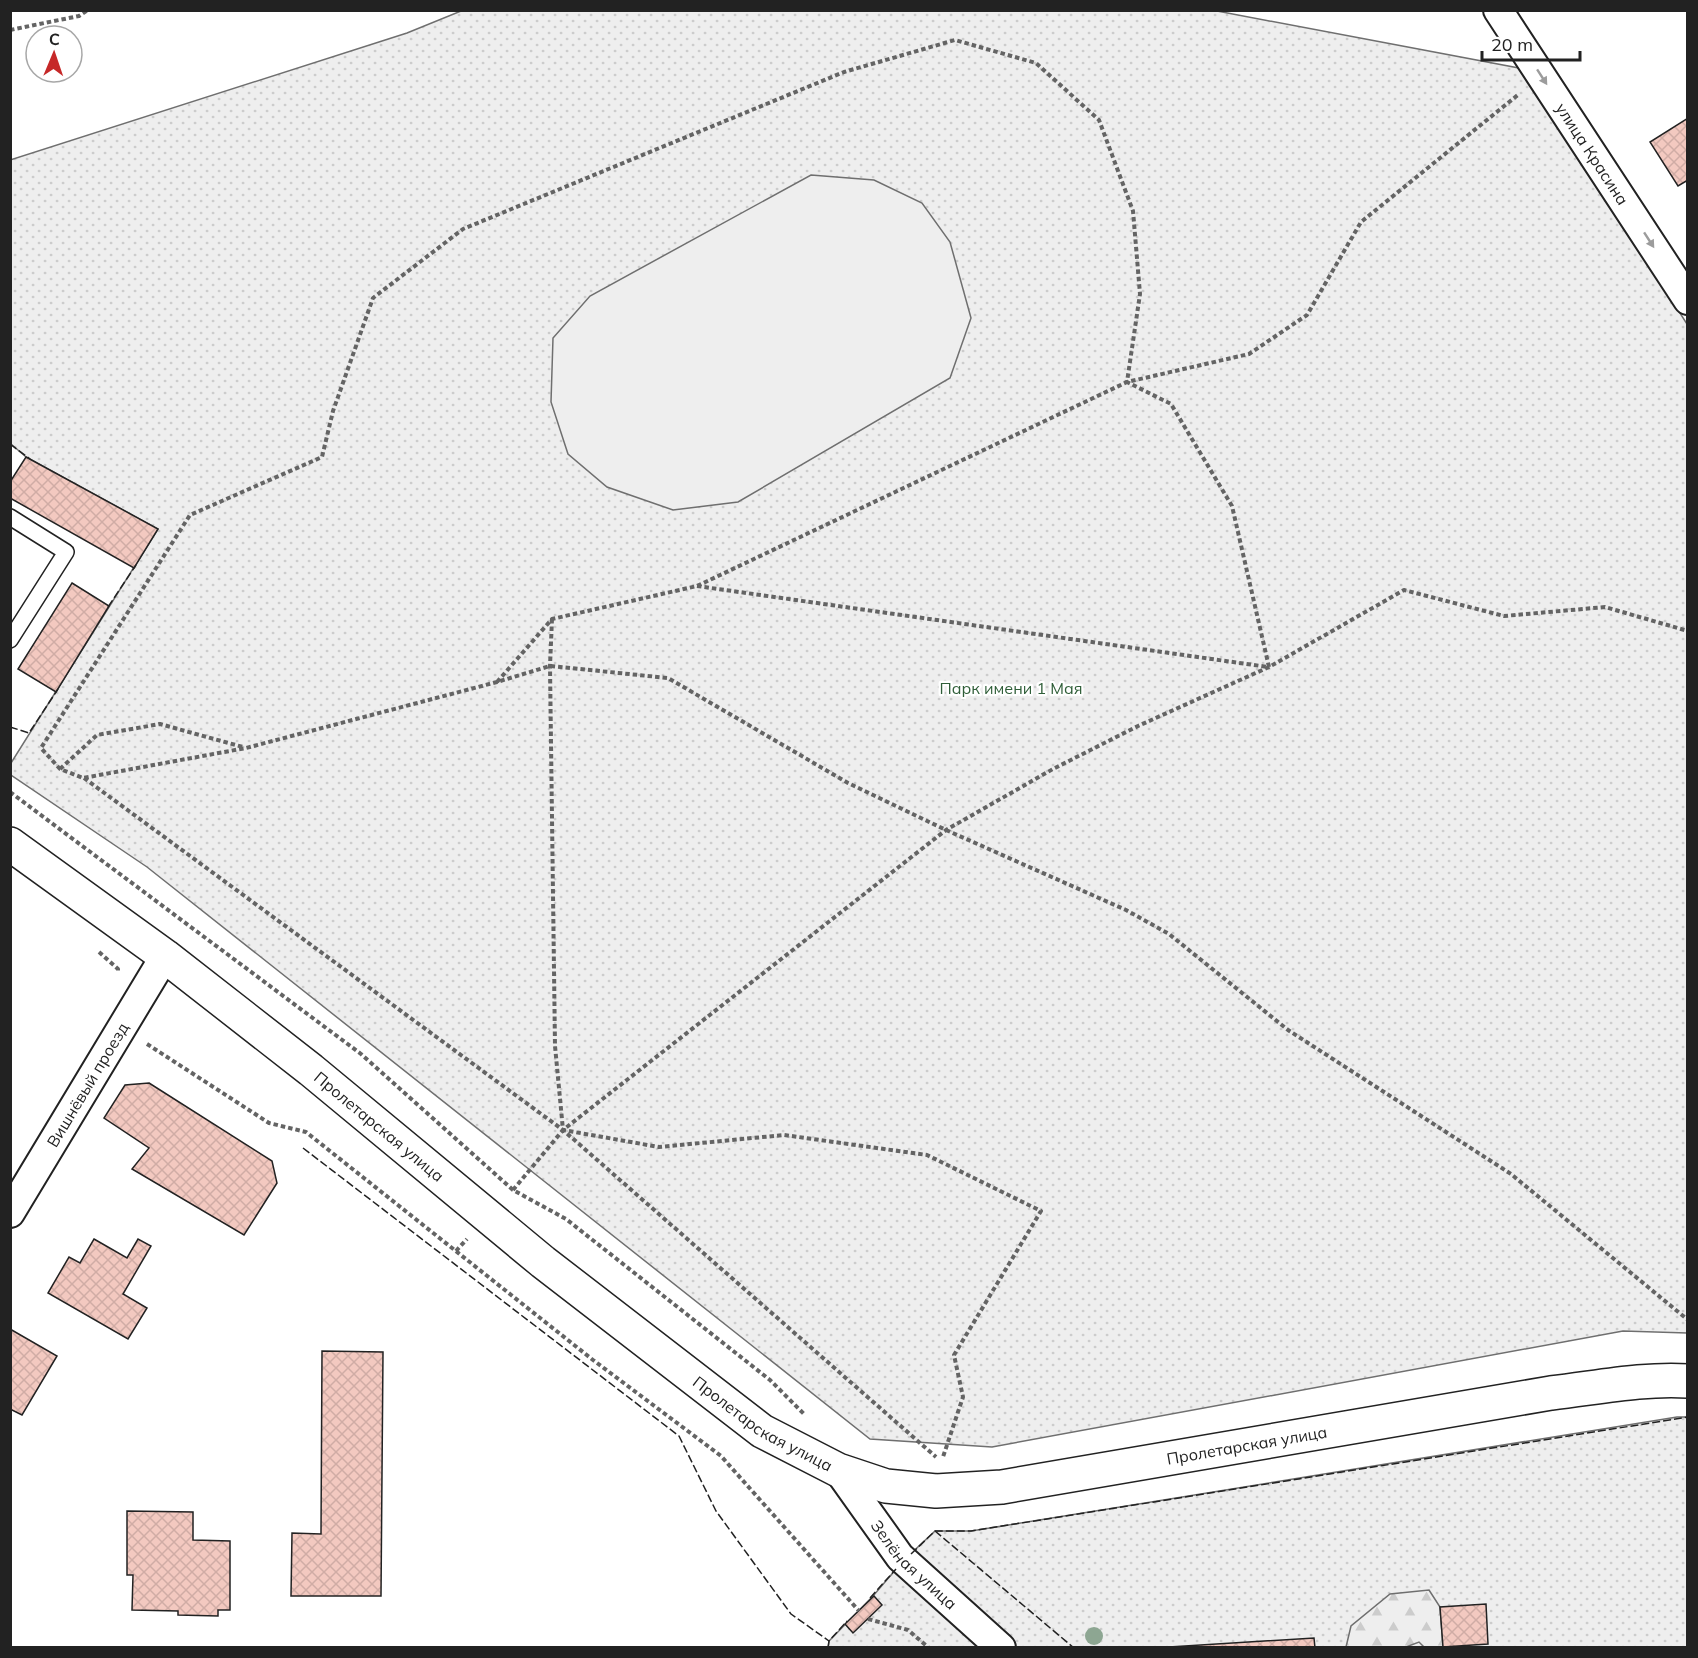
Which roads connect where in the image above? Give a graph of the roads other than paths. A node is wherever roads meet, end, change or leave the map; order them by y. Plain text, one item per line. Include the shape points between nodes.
1 (1498, 10) edge
2 (1688, 300) edge
3 (10, 517) edge
4 (10, 640) edge
5 (10, 844) edge
6 (165, 956) junction
7 (10, 1213) edge
8 (1688, 1381) edge
9 (838, 1470) junction
10 (1001, 1647) edge

1 -> 2 street, улица Красина
3 - 4 lane via 66,552
5 - 6 street, Пролетарская улица
6 - 7 street, Вишнёвый проезд
6 - 9 street, Пролетарская улица via 543,1262 762,1431
8 - 9 street, Пролетарская улица via 1551,1393 1002,1487 936,1491 886,1486
9 - 10 street, Зелёная улица via 900,1557

